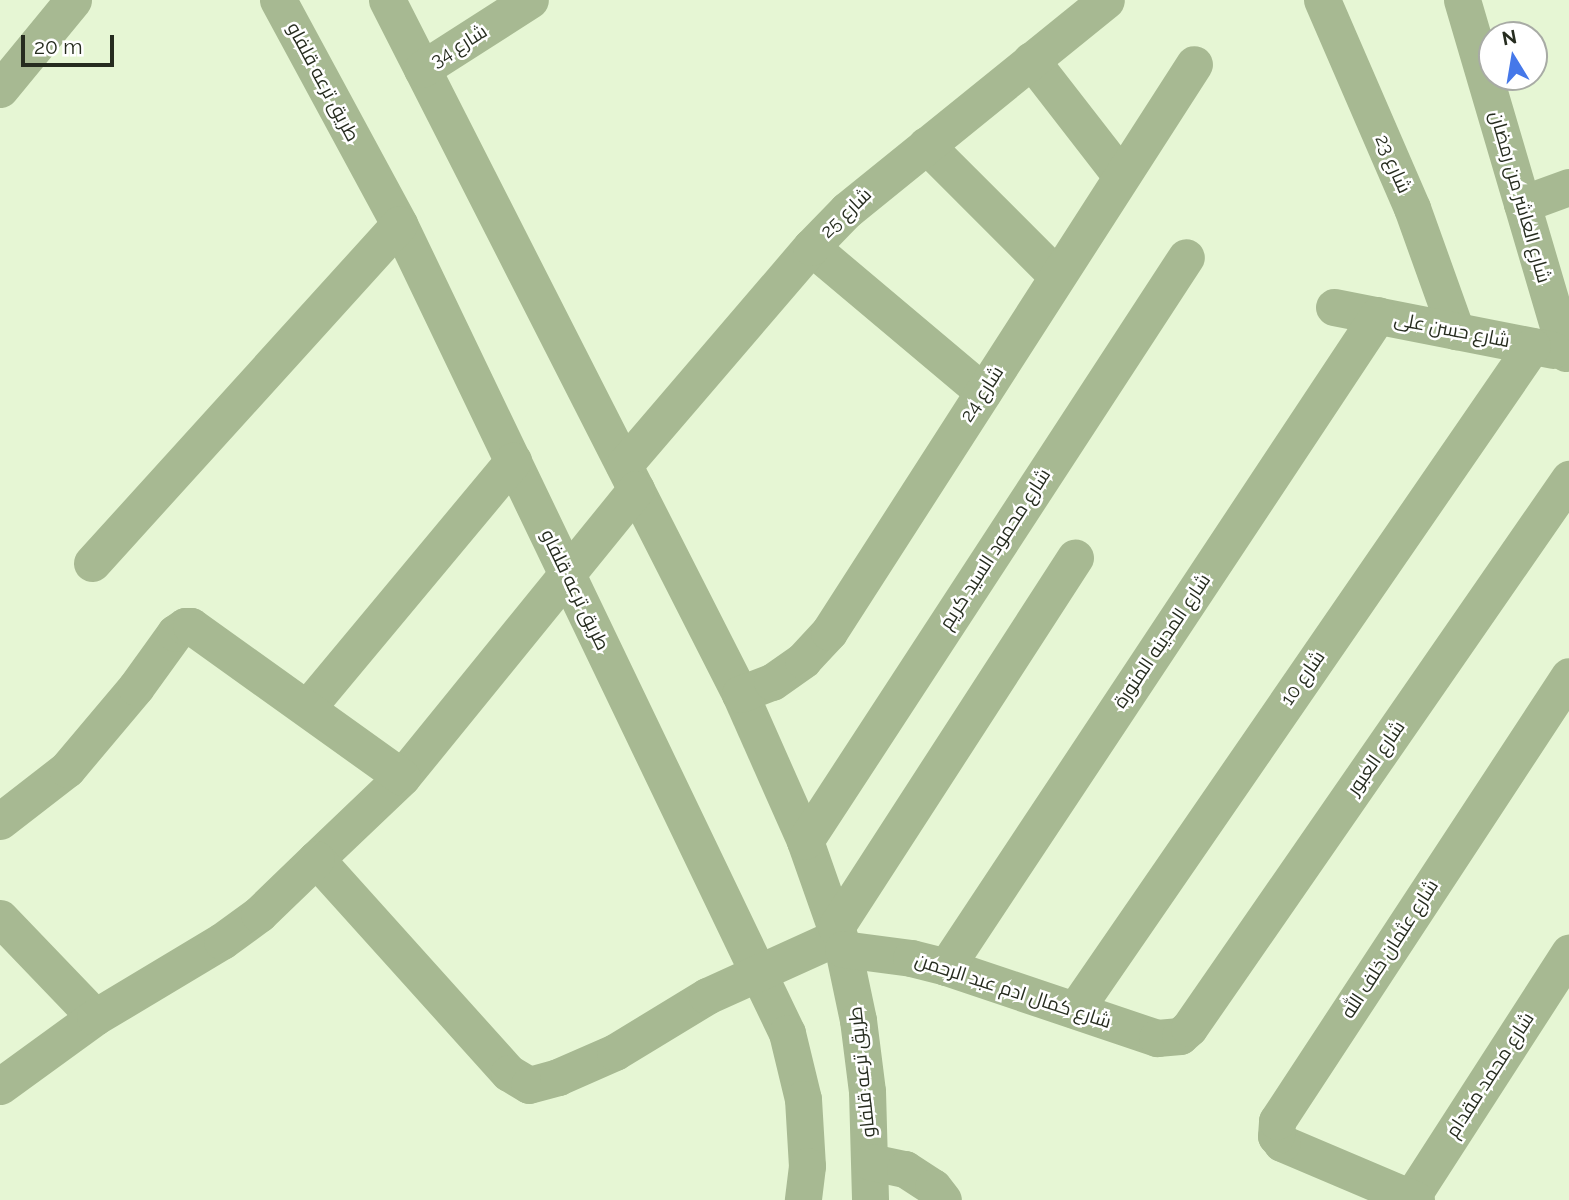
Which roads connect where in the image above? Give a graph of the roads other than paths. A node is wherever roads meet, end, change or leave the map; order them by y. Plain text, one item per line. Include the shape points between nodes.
1 (73, 0) edge
2 (278, 0) edge
3 (387, 0) edge
4 (530, 0) edge
5 (1106, 0) edge
6 (1322, 0) edge
7 (1462, 0) edge
8 (1031, 60) junction
9 (1194, 64) dead end
10 (422, 69) junction
11 (0, 89) edge
12 (926, 145) junction
13 (1121, 176) junction
14 (1569, 187) edge
15 (1522, 204) junction
16 (399, 224) junction
17 (811, 247) junction
18 (1186, 257) dead end
19 (1057, 276) junction
20 (1334, 307) dead end
21 (1378, 315) junction
22 (1456, 331) junction
23 (1556, 351) edge
24 (983, 392) junction
25 (513, 461) junction
26 (630, 477) junction
27 (1569, 480) edge
28 (1075, 557) dead end
29 (92, 563) dead end
30 (568, 574) junction
31 (1569, 676) edge
32 (740, 694) junction
33 (307, 708) junction
34 (402, 777) junction
35 (0, 821) edge
36 (805, 841) junction
37 (316, 859) junction
38 (0, 918) edge
39 (839, 938) junction
40 (1569, 953) edge
41 (946, 967) junction
42 (759, 971) junction
43 (1075, 1010) junction
44 (95, 1017) junction
45 (1180, 1035) joint
46 (0, 1086) edge
47 (871, 1162) junction
48 (1360, 1190) edge
49 (1414, 1199) edge
50 (803, 1200) edge
51 (870, 1200) edge
52 (943, 1200) edge

1 - 11 street
2 - 16 street, طريق ترعه قلفاو
3 - 10 street, طريق ترعه قلفاو
4 - 10 street, شارع 34
5 - 8 street, شارع 25
6 - 22 street, شارع 23 via 1412,208
7 - 15 street, شارع العاشر من رمضان
8 - 12 street, شارع 25
8 - 13 street
9 - 13 street, شارع 24
10 - 26 street, طريق ترعه قلفاو
12 - 17 street, شارع 25 via 885,176
12 - 19 street
13 - 19 street, شارع 24
14 - 15 street
15 - 23 street, شارع العاشر من رمضان
16 - 25 street, طريق ترعه قلفاو
16 - 29 street
17 - 24 street
17 - 26 street, شارع 25
18 - 36 street, شارع محمود السيد كريم
19 - 24 street, شارع 24
20 - 21 street, شارع حسن على
21 - 22 street, شارع حسن على
21 - 41 street, شارع المدينه المنورة
22 - 23 street, شارع حسن على
23 - 43 street, شارع 10
24 - 32 street, شارع 24 via 829,632 803,660 772,682
25 - 30 street, طريق ترعه قلفاو
25 - 33 street
26 - 30 street, شارع 25
26 - 32 street, طريق ترعه قلفاو
27 - 45 street, شارع العبور
28 - 39 street
30 - 34 street, شارع 25
30 - 42 street, طريق ترعه قلفاو
31 - 48 street, شارع عثمان خلف الله via 1277,1121 1276,1136 1282,1143
32 - 36 street, طريق ترعه قلفاو
33 - 34 street
33 - 35 street via 185,626 67,769
34 - 37 street, شارع 25
36 - 39 street, طريق ترعه قلفاو
37 - 42 street via 509,1073 529,1085 615,1052 707,996
37 - 44 street, شارع 25 via 259,914 222,941
38 - 44 street
39 - 41 street, شارع كمال ادم عبد الرحمن
39 - 42 street
39 - 47 street, طريق ترعه قلفاو via 860,1031
40 - 49 street, شارع محمد مقدام
41 - 43 street, شارع كمال ادم عبد الرحمن
42 - 50 street, طريق ترعه قلفاو via 787,1033 803,1099 807,1166
43 - 45 street, شارع كمال ادم عبد الرحمن via 1157,1038
44 - 46 street, شارع 25
47 - 51 street, طريق ترعه قلفاو
47 - 52 street via 905,1169 933,1187
48 - 49 street

